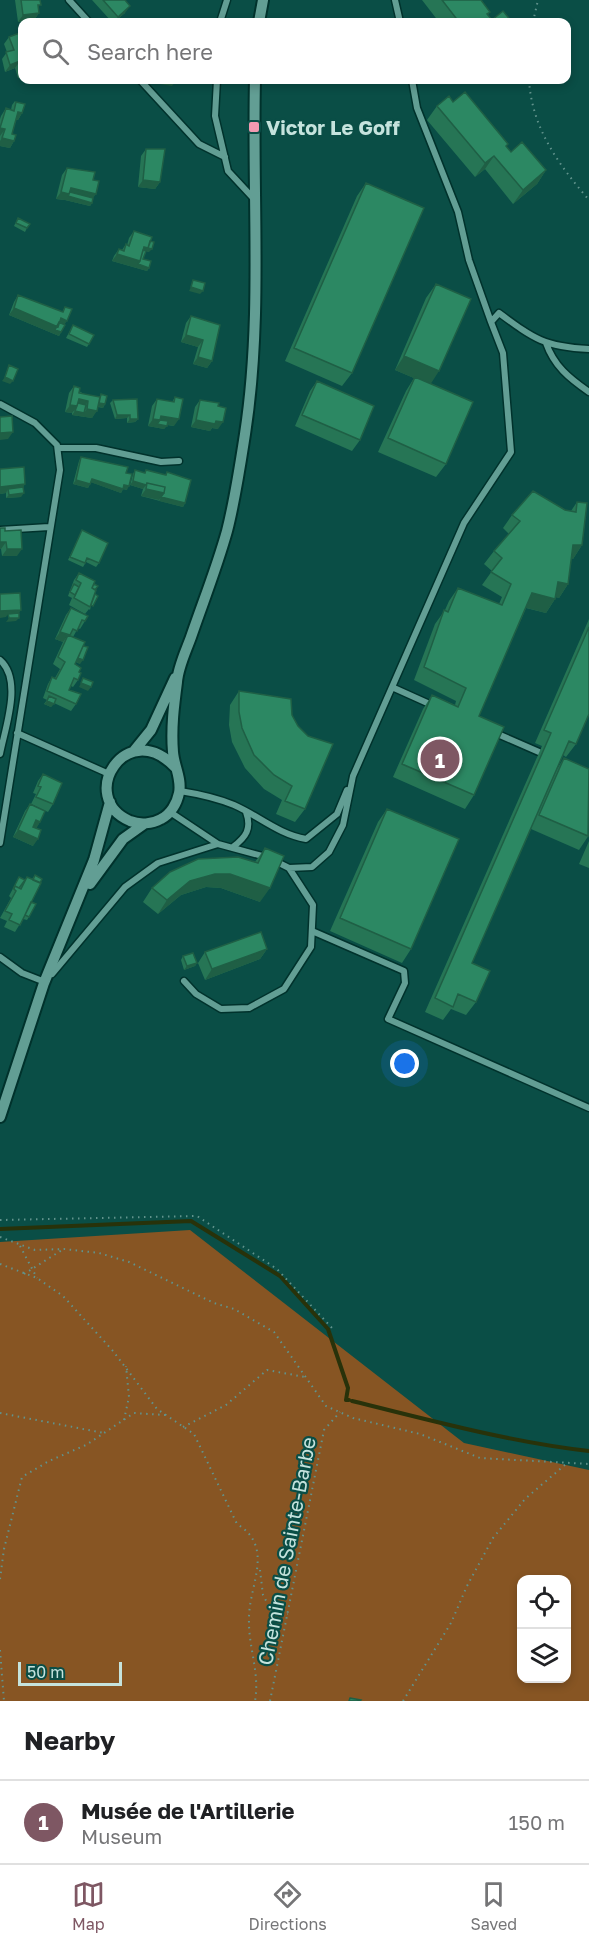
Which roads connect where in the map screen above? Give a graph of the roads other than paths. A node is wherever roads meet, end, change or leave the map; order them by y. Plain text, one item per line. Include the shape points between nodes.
1 (69, 0) edge
2 (227, 0) edge
3 (263, 0) edge
4 (395, 0) edge
5 (85, 18) edge
6 (221, 18) edge
7 (260, 18) edge
8 (399, 18) edge
9 (144, 84) edge
10 (216, 84) edge
11 (255, 84) edge
12 (413, 84) edge
13 (225, 157) junction
14 (254, 199) junction
15 (490, 322) junction
16 (546, 343) junction
17 (589, 349) edge
18 (589, 392) edge
19 (0, 404) edge
20 (58, 448) junction
21 (179, 461) dead end
22 (50, 527) junction
23 (0, 530) edge
24 (0, 660) edge
25 (177, 676) junction
26 (394, 688) junction
27 (442, 709) edge
28 (482, 727) edge
29 (17, 733) junction
30 (134, 751) junction
31 (539, 752) dead end
32 (0, 754) edge
33 (176, 768) junction
34 (109, 774) junction
35 (353, 776) junction
36 (180, 791) junction
37 (110, 802) junction
38 (170, 812) junction
39 (246, 812) junction
40 (144, 824) junction
41 (0, 843) edge
42 (219, 844) junction
43 (232, 847) junction
44 (289, 868) junction
45 (72, 916) junction
46 (312, 931) junction
47 (0, 957) edge
48 (184, 981) dead end
49 (44, 983) junction
50 (589, 1108) edge
51 (0, 1117) edge

1 - 5 street
2 - 6 street
3 - 7 street
4 - 8 street
9 - 13 street via 199,144
10 - 13 street via 215,116
11 - 14 street
12 - 15 street via 417,108 458,212
13 - 14 street via 228,171
14 - 25 street via 257,279 245,433 227,531
15 - 16 street via 499,313 533,339
15 - 26 street via 503,353 512,452 464,523
16 - 17 street via 559,348
16 - 18 street via 558,367
19 - 20 street via 35,423
20 - 21 street via 96,448 161,462
20 - 22 street via 60,470
22 - 23 street
22 - 29 street
24 - 32 street via 10,671 12,688
25 - 30 street via 151,730
25 - 33 street via 172,726
26 - 27 street
26 - 35 street
28 - 31 street
29 - 34 street
29 - 41 street
30 - 33 street via 158,753
30 - 34 street via 123,756
33 - 36 street
34 - 37 street
35 - 39 street via 337,814 306,839 273,828
35 - 44 street via 343,825 329,852 312,867
36 - 38 street
36 - 39 street via 210,796
37 - 40 street via 124,818
37 - 45 street via 94,860
38 - 40 street
38 - 42 street
39 - 43 street via 248,831
40 - 45 street via 123,839 100,867
42 - 43 street
42 - 49 street via 158,863 125,887
43 - 44 street via 261,854
44 - 46 street via 313,905
45 - 49 street
46 - 48 street via 311,947 285,989 249,1008 221,1009 196,994
46 - 50 street via 404,971 405,983 388,1019
47 - 49 street
49 - 51 street

